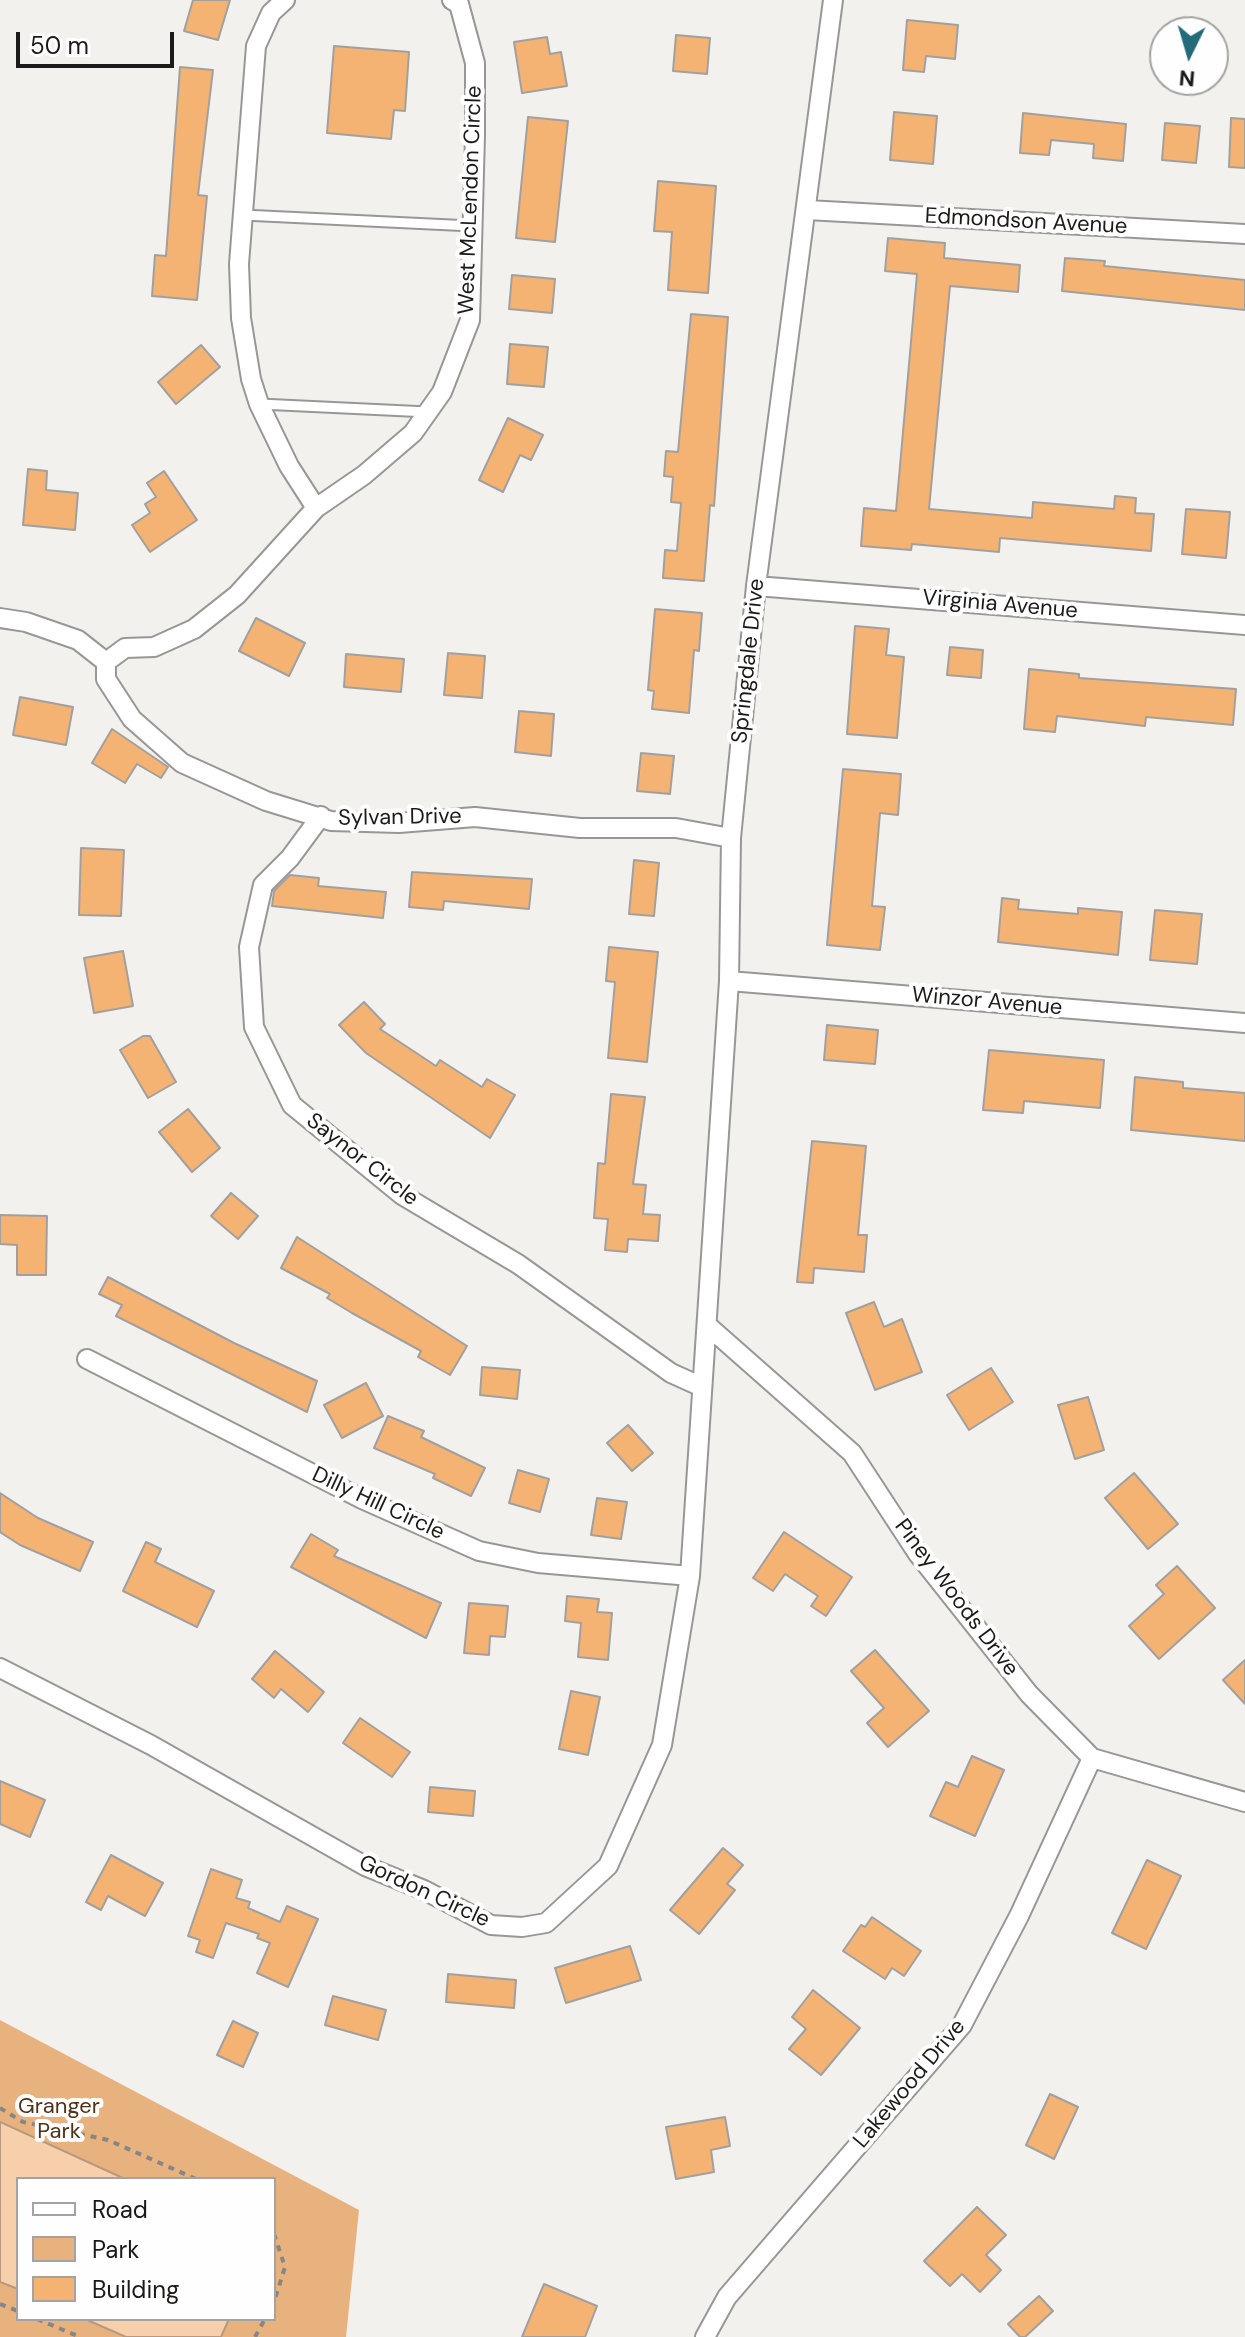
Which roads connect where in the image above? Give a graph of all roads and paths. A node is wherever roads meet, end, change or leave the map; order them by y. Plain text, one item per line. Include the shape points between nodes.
1 (285, 0) edge
2 (452, 0) edge
3 (833, 0) edge
4 (807, 210) junction
5 (243, 215) junction
6 (472, 226) junction
7 (1245, 234) edge
8 (259, 404) junction
9 (428, 412) junction
10 (316, 508) junction
11 (756, 586) junction
12 (0, 618) edge
13 (1245, 625) edge
14 (106, 662) junction
15 (321, 816) junction
16 (731, 838) junction
17 (729, 981) junction
18 (1245, 1023) edge
19 (708, 1326) junction
20 (87, 1359) dead end
21 (702, 1387) junction
22 (690, 1576) junction
23 (0, 1668) edge
24 (1092, 1758) junction
25 (1245, 1802) edge
26 (0, 2108) edge
27 (191, 2177) edge
28 (276, 2240) edge
29 (276, 2296) edge
30 (42, 2321) edge
31 (80, 2337) edge
32 (705, 2337) edge

1 - 5 street via 271,13 256,46
2 - 6 street, West McLendon Circle via 459,4 475,63
3 - 4 street, Springdale Drive
4 - 7 street, Edmondson Avenue
4 - 11 street, Springdale Drive
5 - 6 lane
5 - 8 street via 241,318
6 - 9 street, West McLendon Circle via 470,320 442,392
8 - 9 lane
8 - 10 street
9 - 10 street, West McLendon Circle via 413,433
10 - 14 street, West McLendon Circle via 237,595 194,629 154,647 125,648
11 - 13 street, Virginia Avenue
11 - 16 street, Springdale Drive
12 - 14 street via 78,640
14 - 15 street, Sylvan Drive via 106,679 132,719 182,763 266,801
15 - 16 street, Sylvan Drive via 331,821 399,823 475,817 580,828 676,828
15 - 21 street, Saynor Circle via 263,885 249,947 254,1027 292,1105 402,1195 518,1264 671,1373
16 - 17 street, Springdale Drive
17 - 18 street, Winzor Avenue
17 - 19 street, Springdale Drive
19 - 21 street, Gordon Circle
19 - 24 street, Piney Woods Drive via 852,1453 918,1554 1029,1694
20 - 22 street, Dilly Hill Circle via 362,1499 479,1551 538,1563
21 - 22 street, Gordon Circle
22 - 23 street, Gordon Circle via 662,1745 608,1866 546,1923 522,1927 491,1925 365,1866 151,1745
24 - 25 street, Piney Woods Drive
24 - 32 street, Lakewood Drive via 962,2025 727,2297
26 - 27 path via 23,2122 108,2140
28 - 29 path via 285,2267
30 - 31 path

